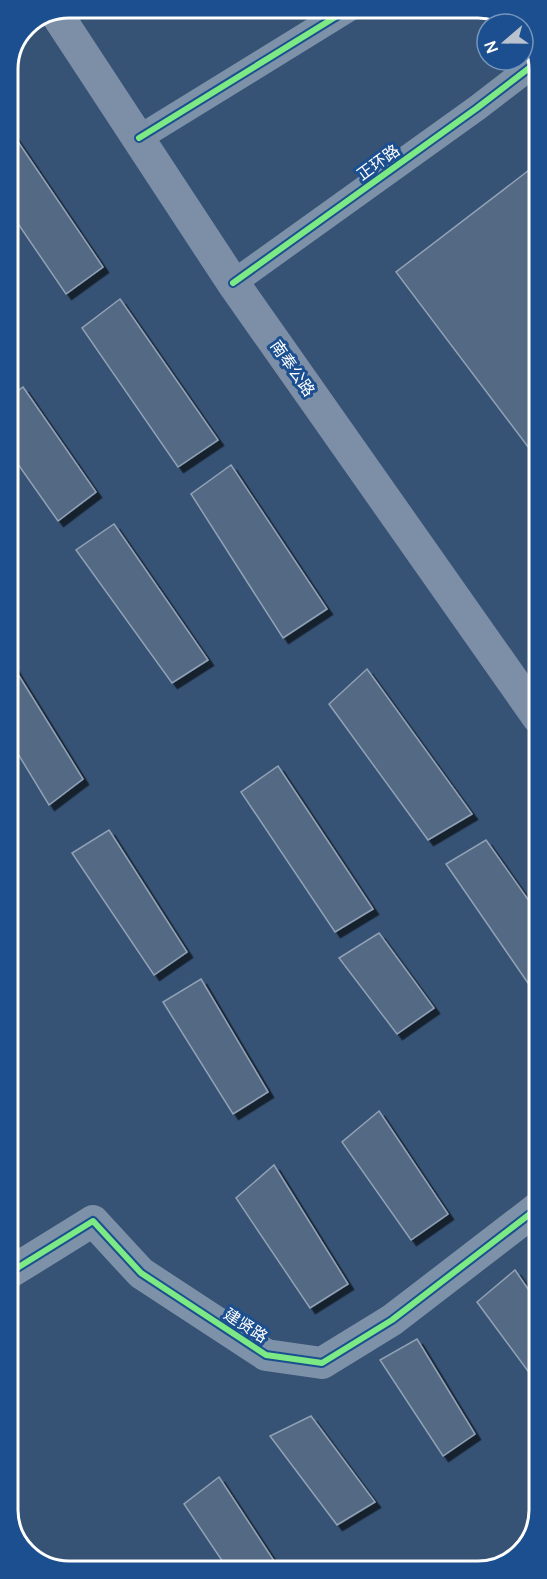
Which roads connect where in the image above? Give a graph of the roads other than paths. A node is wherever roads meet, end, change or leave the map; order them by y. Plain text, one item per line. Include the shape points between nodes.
1 (334, 18) edge
2 (60, 19) edge
3 (529, 68) edge
4 (139, 138) junction
5 (233, 283) junction
6 (529, 704) edge
7 (529, 1215) edge
8 (18, 1268) edge

1 - 4 street
2 - 4 main road, 南奉公路
3 - 5 street, 正环路
4 - 5 main road, 南奉公路
5 - 6 main road, 南奉公路
7 - 8 street, 建贤路 via 392,1320 322,1363 266,1355 141,1273 93,1221

